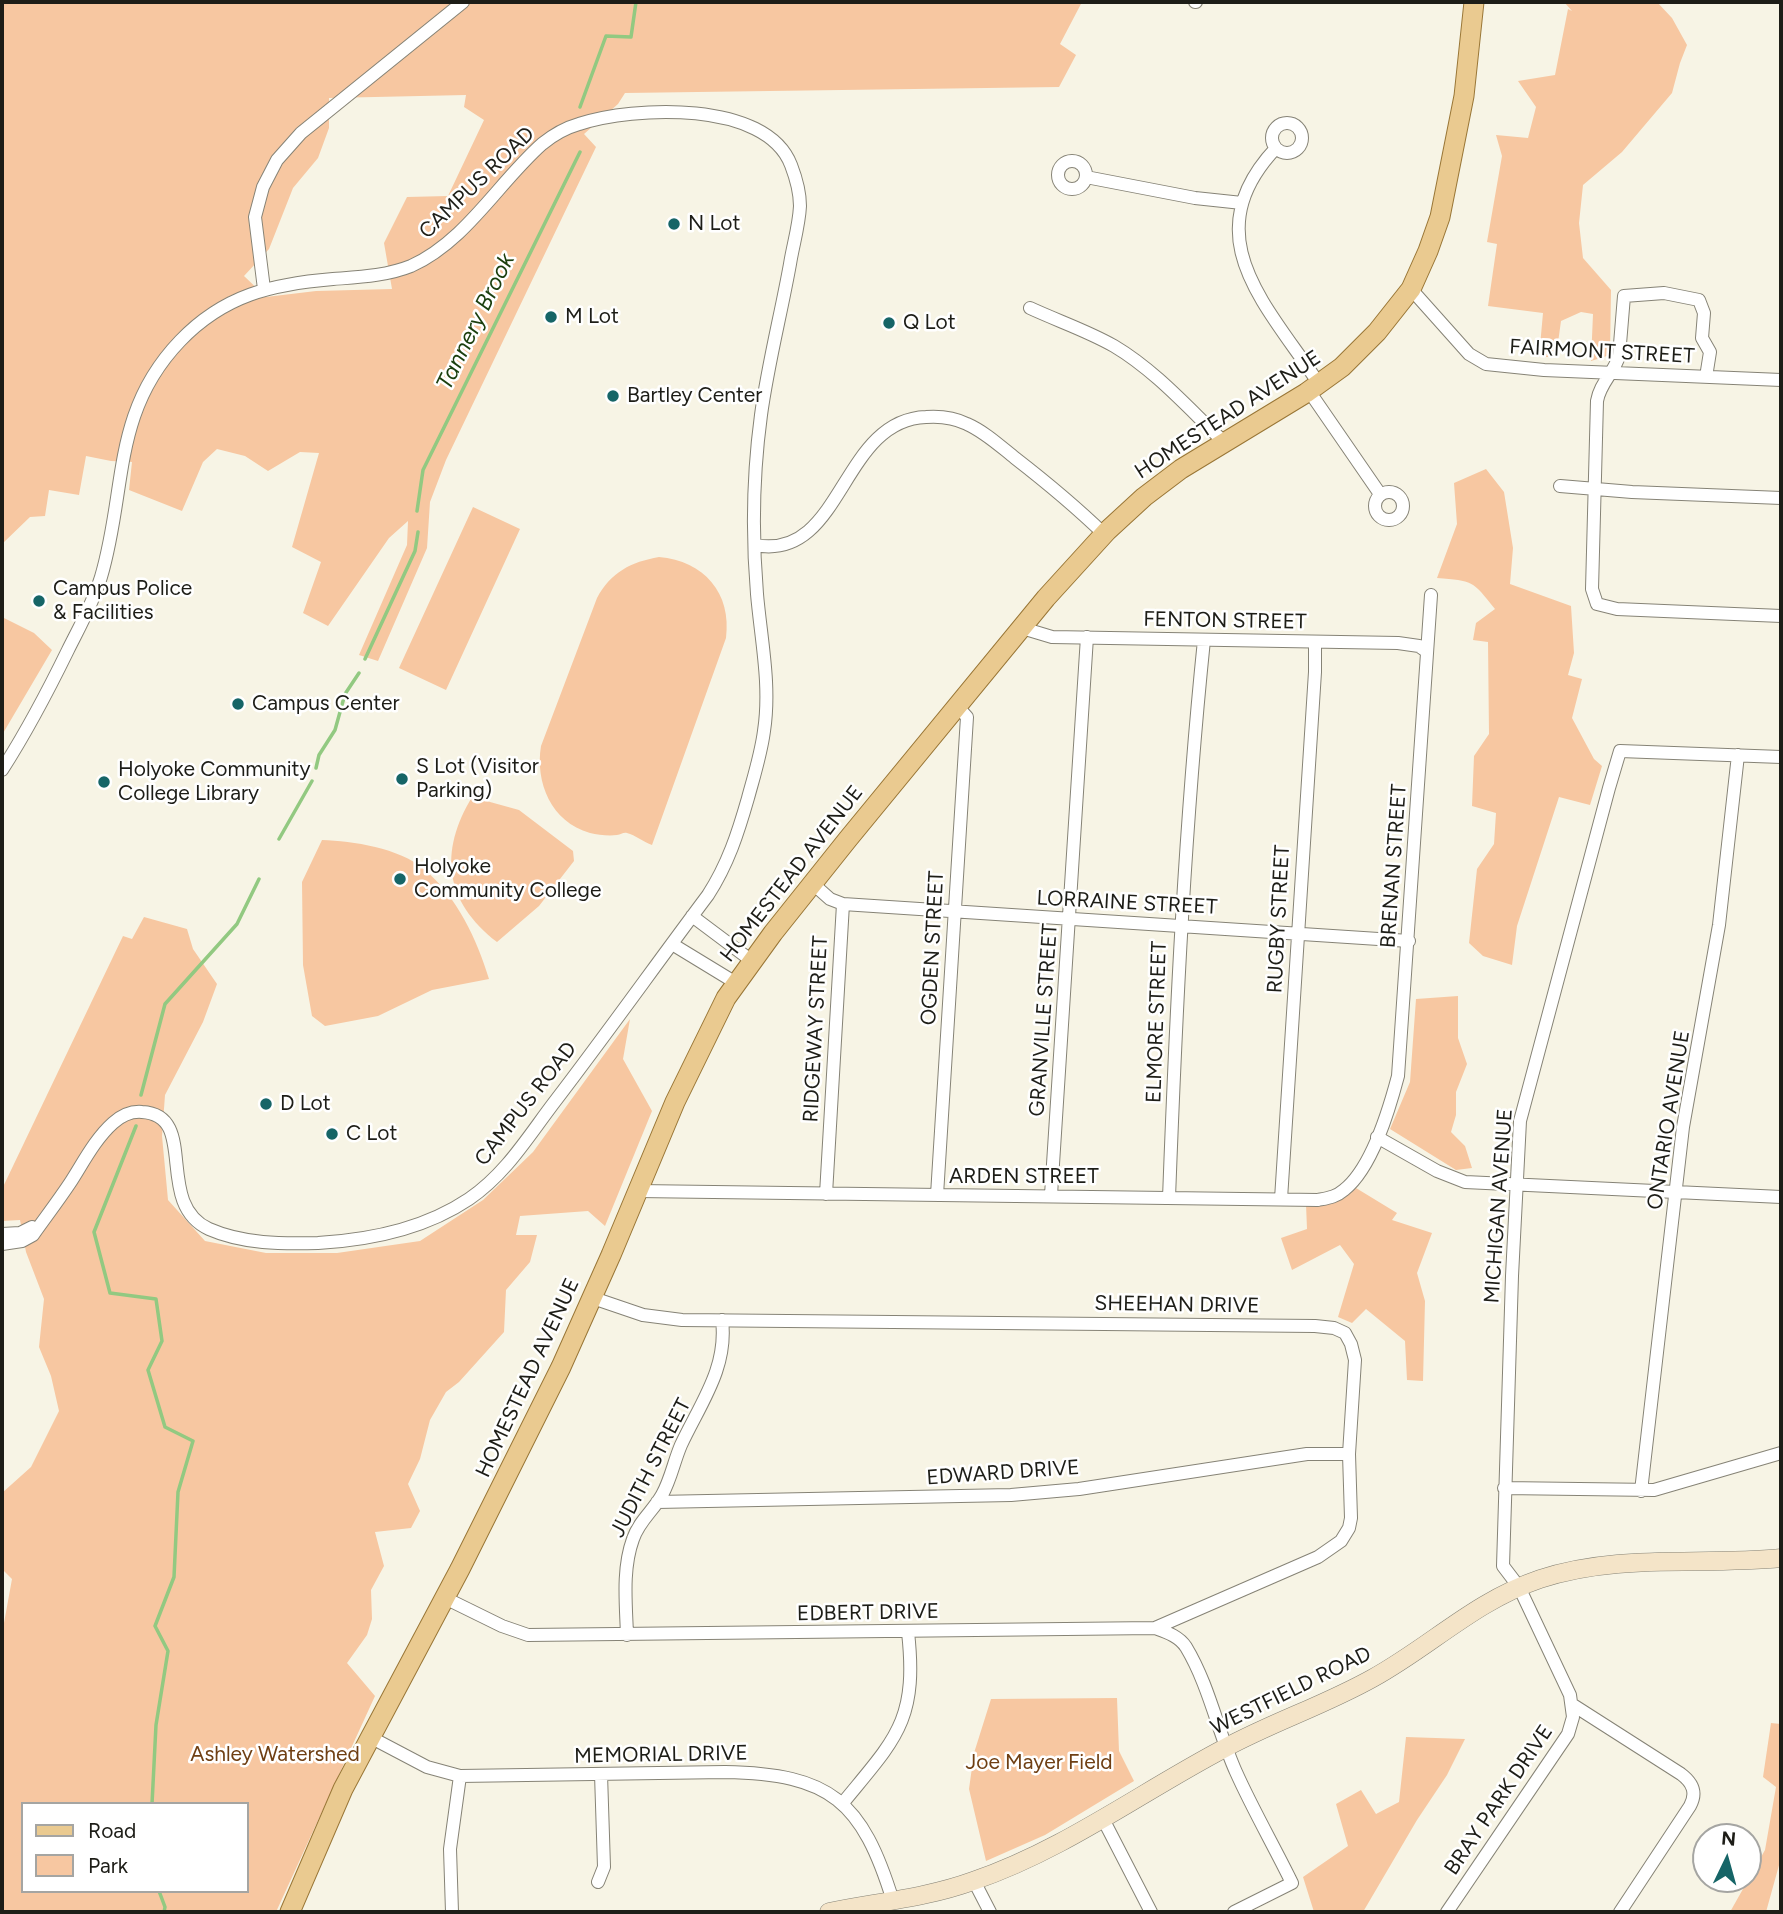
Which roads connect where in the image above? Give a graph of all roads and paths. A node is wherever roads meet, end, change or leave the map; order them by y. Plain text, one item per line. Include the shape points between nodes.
1 (463, 2) edge
2 (1474, 2) edge
3 (1276, 148) dead end
4 (1086, 177) dead end
5 (1242, 203) junction
6 (264, 289) junction
7 (1411, 289) junction
8 (1030, 308) dead end
9 (1611, 373) junction
10 (1706, 377) junction
11 (1781, 380) edge
12 (1314, 388) junction
13 (1224, 442) junction
14 (1560, 486) dead end
15 (1596, 489) junction
16 (1380, 494) dead end
17 (1781, 498) edge
18 (1104, 534) junction
19 (755, 545) junction
20 (1431, 595) dead end
21 (1781, 616) edge
22 (1021, 628) junction
23 (1087, 637) junction
24 (1204, 640) junction
25 (1315, 642) junction
26 (1426, 651) junction
27 (957, 706) junction
28 (1738, 755) junction
29 (1781, 757) edge
30 (2, 770) edge
31 (812, 883) junction
32 (843, 904) junction
33 (956, 913) junction
34 (692, 916) junction
35 (1070, 919) junction
36 (1181, 925) junction
37 (1297, 933) junction
38 (1409, 941) junction
39 (672, 944) junction
40 (752, 961) junction
41 (736, 983) junction
42 (1377, 1137) junction
43 (1518, 1184) junction
44 (638, 1191) junction
45 (1676, 1191) junction
46 (826, 1194) junction
47 (937, 1195) junction
48 (1051, 1195) junction
49 (1781, 1197) edge
50 (1170, 1198) junction
51 (1281, 1199) junction
52 (44, 1219) junction
53 (2, 1234) edge
54 (2, 1244) edge
55 (593, 1297) junction
56 (722, 1320) junction
57 (1781, 1452) edge
58 (1349, 1454) junction
59 (1504, 1488) junction
60 (1641, 1491) junction
61 (657, 1502) junction
62 (1781, 1558) edge
63 (1519, 1587) junction
64 (445, 1598) junction
65 (1155, 1628) junction
66 (908, 1632) junction
67 (627, 1635) junction
68 (1573, 1704) junction
69 (370, 1737) junction
70 (1227, 1746) junction
71 (601, 1774) junction
72 (460, 1776) junction
73 (842, 1804) junction
74 (1104, 1819) junction
75 (974, 1881) junction
76 (598, 1882) dead end
77 (893, 1901) junction
78 (290, 1912) edge
79 (452, 1912) edge
80 (829, 1912) edge
81 (989, 1912) edge
82 (1151, 1912) edge
83 (1234, 1912) edge
84 (1447, 1912) edge
85 (1620, 1912) edge

1 - 6 street via 313,123 277,160 255,217
2 - 7 main road, HOMESTEAD AVENUE via 1464,96 1440,217
3 - 5 street via 1255,174
4 - 5 street
5 - 12 street via 1241,242 1251,283
6 - 19 street, CAMPUS ROAD via 384,274 419,262 452,239 542,144 579,123 624,115 689,113 726,117 756,128 788,158 800,204 761,416
6 - 30 street, CAMPUS ROAD via 200,322 146,387 125,445 100,580 47,694
7 - 9 street, FAIRMONT STREET via 1469,354 1486,364
7 - 12 main road, HOMESTEAD AVENUE via 1359,352
8 - 13 street via 1125,353
9 - 10 street, FAIRMONT STREET
9 - 10 street via 1619,356 1624,296 1664,292 1699,300 1704,313 1702,338 1710,352
9 - 15 street via 1597,401
10 - 11 street, FAIRMONT STREET
12 - 13 main road, HOMESTEAD AVENUE
12 - 16 street
13 - 18 main road, HOMESTEAD AVENUE via 1162,483
14 - 15 street
15 - 17 street
15 - 21 street via 1592,589 1597,603 1618,609
18 - 19 street via 979,431 956,420 923,417 882,433 803,536 779,547
18 - 22 main road, HOMESTEAD AVENUE
19 - 34 street, CAMPUS ROAD via 766,680 763,741 731,852
20 - 26 street, BRENAN STREET
22 - 23 street, FENTON STREET via 1052,637
22 - 27 main road, HOMESTEAD AVENUE
23 - 24 street, FENTON STREET
23 - 35 street, GRANVILLE STREET
24 - 25 street, FENTON STREET
24 - 36 street, ELMORE STREET
25 - 26 street, FENTON STREET via 1408,643
25 - 37 street, RUGBY STREET
26 - 38 street, BRENAN STREET
27 - 31 main road, HOMESTEAD AVENUE
27 - 33 street, OGDEN STREET via 967,717
28 - 29 street
28 - 43 street, MICHIGAN AVENUE via 1620,751 1520,1121
28 - 45 street, ONTARIO AVENUE via 1719,925
31 - 32 street
31 - 40 main road, HOMESTEAD AVENUE
32 - 33 street, LORRAINE STREET
32 - 46 street, RIDGEWAY STREET
33 - 35 street, LORRAINE STREET
33 - 47 street, OGDEN STREET
34 - 39 street, CAMPUS ROAD
34 - 40 street
35 - 36 street, LORRAINE STREET
35 - 48 street, GRANVILLE STREET
36 - 37 street, LORRAINE STREET
36 - 50 street, ELMORE STREET
37 - 38 street, LORRAINE STREET
37 - 51 street, RUGBY STREET
38 - 42 street, BRENAN STREET via 1400,1066
39 - 41 street
39 - 52 street, CAMPUS ROAD via 507,1165 475,1194 439,1215 395,1231 341,1241 261,1242 224,1234 200,1224 183,1204 169,1125 159,1116 138,1111 126,1114 105,1132
40 - 41 main road, HOMESTEAD AVENUE
41 - 44 main road, HOMESTEAD AVENUE via 704,1040
42 - 43 street via 1453,1178
42 - 51 street, ARDEN STREET via 1357,1176 1342,1192 1318,1200
43 - 45 street
43 - 59 street, MICHIGAN AVENUE
44 - 46 street, ARDEN STREET
44 - 55 main road, HOMESTEAD AVENUE
45 - 49 street
45 - 60 street, ONTARIO AVENUE
46 - 47 street, ARDEN STREET
47 - 48 street, ARDEN STREET
48 - 50 street, ARDEN STREET
50 - 51 street, ARDEN STREET
52 - 53 street via 20,1233
52 - 54 street, CAMPUS ROAD via 28,1238
55 - 56 street, SHEEHAN DRIVE via 652,1317
55 - 64 main road, HOMESTEAD AVENUE
56 - 58 street, SHEEHAN DRIVE via 1329,1327 1345,1333 1353,1349
56 - 61 street, JUDITH STREET via 722,1349 707,1397
57 - 60 street
58 - 61 street, EDWARD DRIVE via 1307,1454 1011,1495
58 - 65 street, SHEEHAN DRIVE via 1351,1518 1341,1541 1318,1557
59 - 60 street
59 - 63 street, MICHIGAN AVENUE via 1503,1566
61 - 67 street, JUDITH STREET via 640,1523 629,1552
62 - 63 main road, WESTFIELD ROAD via 1601,1566
63 - 68 street
63 - 70 main road, WESTFIELD ROAD via 1482,1605 1373,1678
64 - 67 street, EDBERT DRIVE via 528,1636
64 - 69 main road, HOMESTEAD AVENUE
65 - 66 street, EDBERT DRIVE
65 - 70 street via 1186,1646
66 - 67 street, EDBERT DRIVE
66 - 73 street via 910,1677 904,1718 884,1754
68 - 84 street, BRAY PARK DRIVE via 1568,1734
68 - 85 street via 1681,1774 1694,1791 1690,1806
69 - 72 street, MEMORIAL DRIVE via 427,1767
69 - 78 main road, HOMESTEAD AVENUE
70 - 74 main road, WESTFIELD ROAD
70 - 83 street via 1292,1884
71 - 72 street, MEMORIAL DRIVE
71 - 73 street, MEMORIAL DRIVE via 774,1774 812,1785
71 - 76 street via 604,1867
72 - 79 street via 450,1849
73 - 77 street, MEMORIAL DRIVE via 871,1842
74 - 75 main road, WESTFIELD ROAD
74 - 82 street
75 - 77 main road, WESTFIELD ROAD
75 - 81 street
77 - 80 main road, WESTFIELD ROAD

